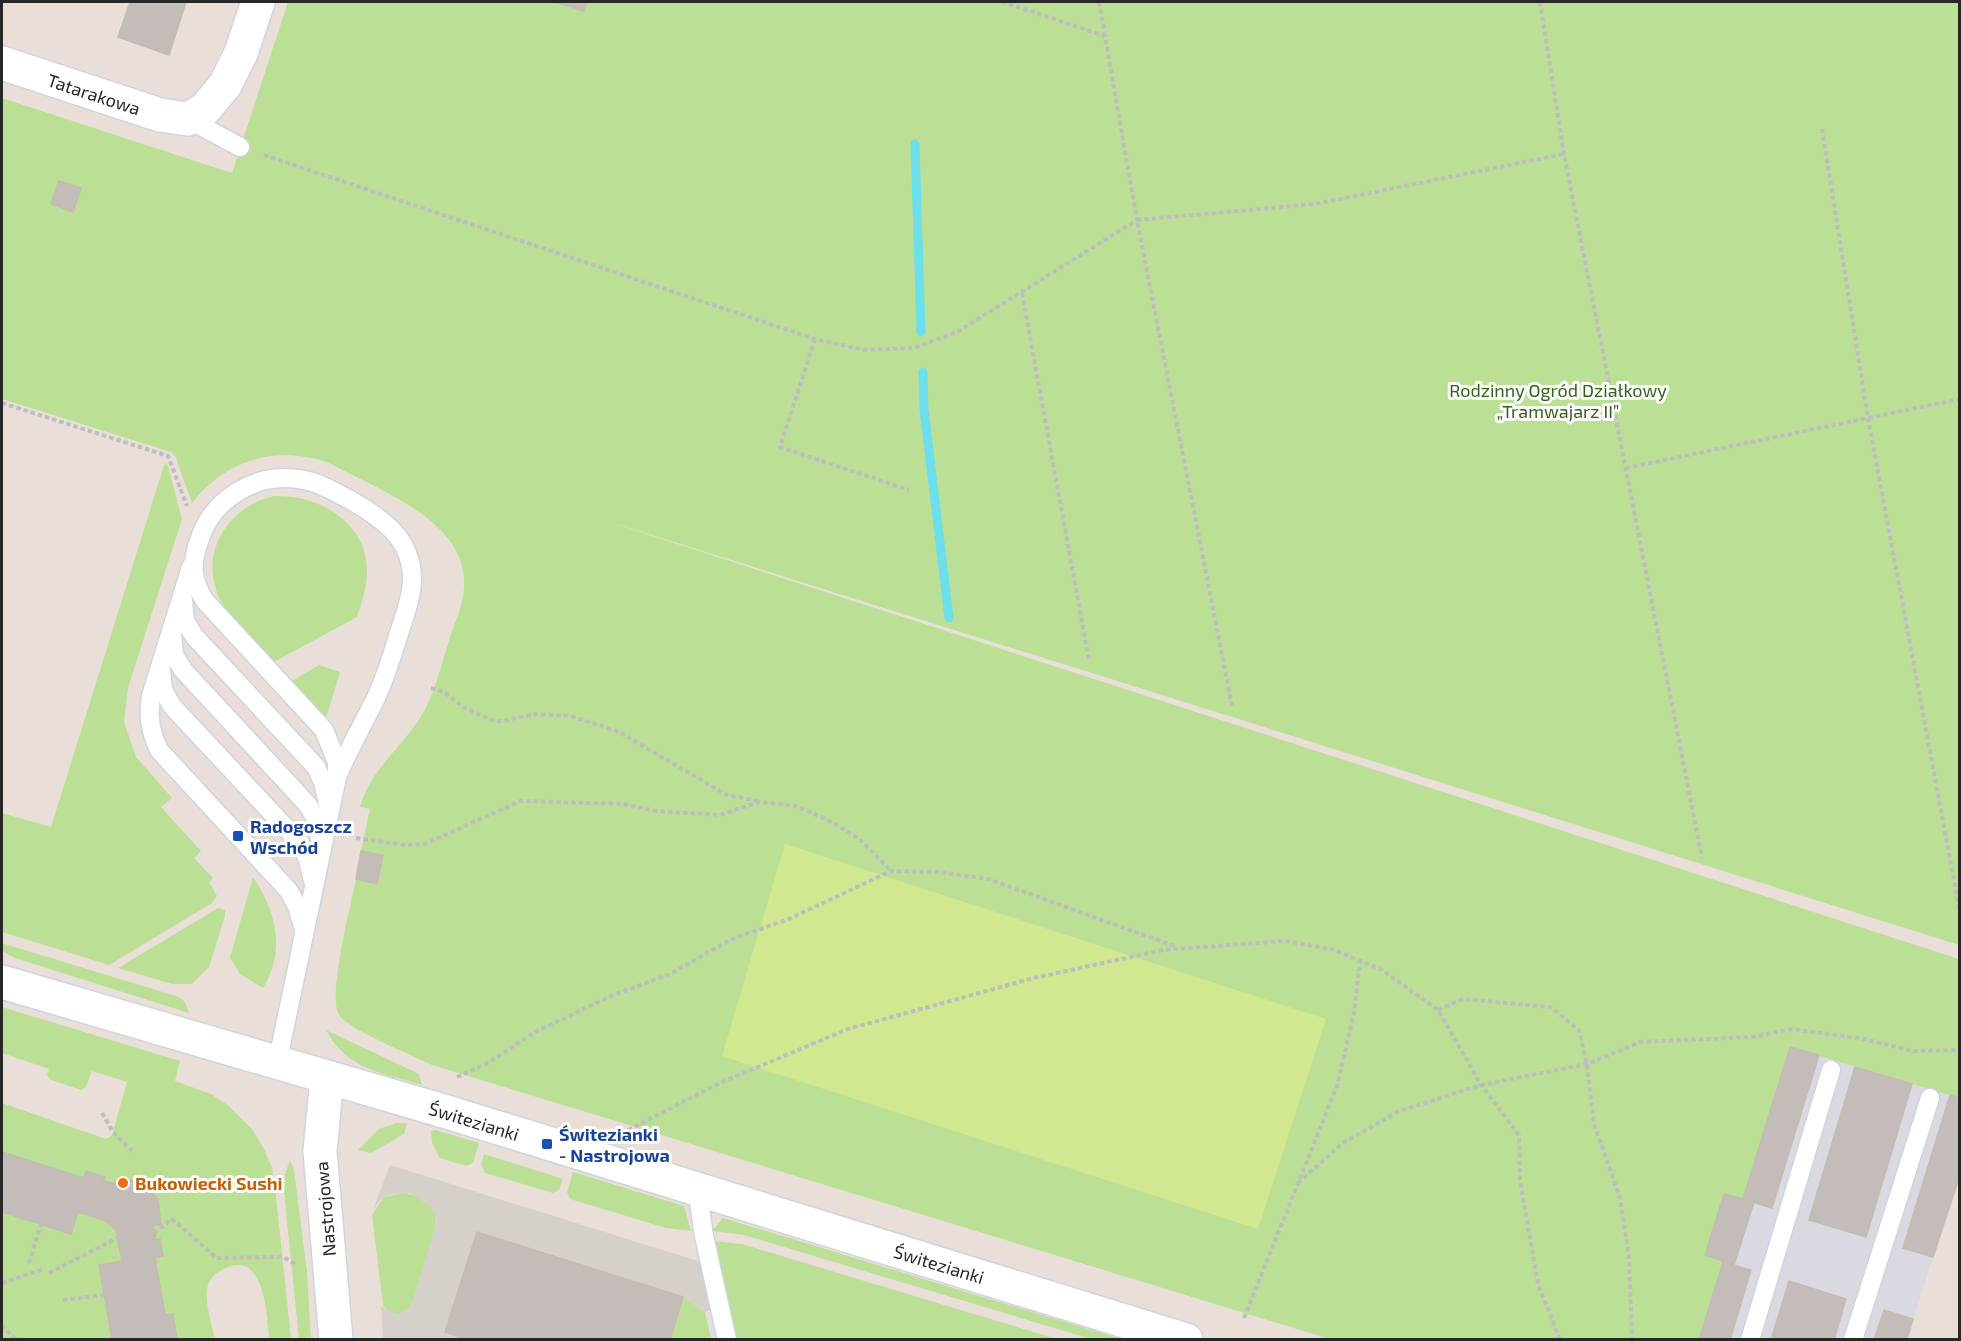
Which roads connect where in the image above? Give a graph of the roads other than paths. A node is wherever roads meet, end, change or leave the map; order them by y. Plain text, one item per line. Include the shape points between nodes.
1 (258, 2) edge
2 (2, 63) edge
3 (188, 119) junction
4 (240, 147) road end
5 (194, 556) junction
6 (184, 591) junction
7 (173, 626) junction
8 (162, 661) junction
9 (337, 777) junction
10 (330, 815) junction
11 (321, 854) junction
12 (314, 892) junction
13 (304, 941) junction
14 (2, 982) edge
15 (277, 1064) junction
16 (1831, 1070) dead end
17 (327, 1078) junction
18 (1930, 1098) dead end
19 (697, 1190) junction
20 (336, 1340) edge
21 (727, 1340) edge
22 (1186, 1340) edge
23 (1750, 1340) edge
24 (1853, 1340) edge

1 - 3 street via 241,53 225,85 205,109
2 - 3 street, Tatarakowa via 160,115
3 - 4 lane
5 - 6 lane
5 - 9 lane via 192,573 205,601 324,730 337,762
5 - 9 lane via 206,524 225,500 249,485 284,478 332,490 380,517 403,542 412,579 407,608 384,680
6 - 7 lane
6 - 10 lane via 182,608 194,636 316,767
7 - 8 lane
7 - 11 lane via 174,655 183,670 308,805 320,835
8 - 12 lane via 163,690 172,706 300,843
8 - 13 lane via 148,716 159,750 289,891 303,924
9 - 10 lane
10 - 11 lane
11 - 12 lane
12 - 13 lane
13 - 15 lane
14 - 15 street, Świtezianki
15 - 17 street, Świtezianki
16 - 23 lane
17 - 19 street, Świtezianki
17 - 20 street, Nastrojowa via 320,1151
18 - 24 lane
19 - 21 lane
19 - 22 street, Świtezianki

